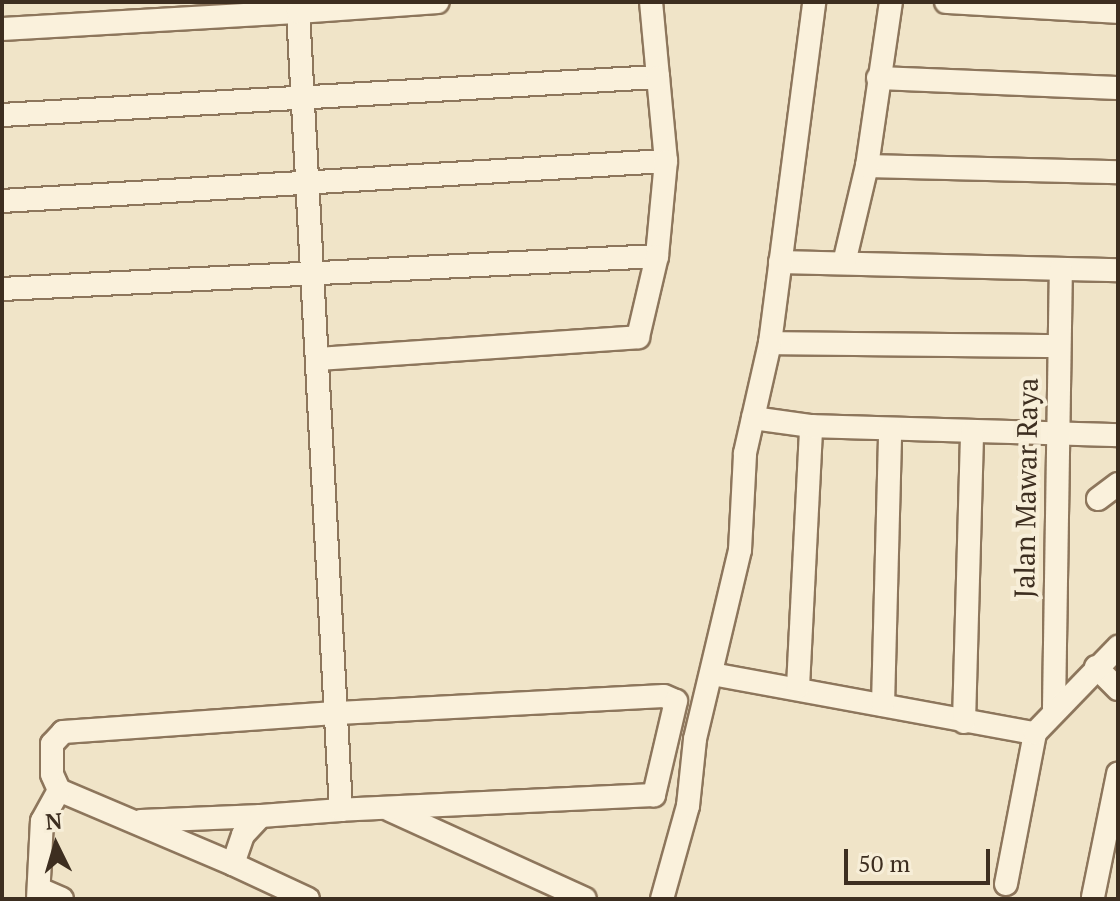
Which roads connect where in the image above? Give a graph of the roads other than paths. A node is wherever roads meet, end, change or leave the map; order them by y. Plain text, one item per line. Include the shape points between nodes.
1 (438, 2) edge
2 (651, 2) edge
3 (814, 2) edge
4 (891, 2) edge
5 (946, 2) edge
6 (298, 12) junction
7 (1118, 12) edge
8 (2, 29) edge
9 (658, 77) junction
10 (878, 78) junction
11 (1118, 88) edge
12 (302, 100) junction
13 (2, 115) edge
14 (666, 161) junction
15 (867, 166) junction
16 (1118, 172) edge
17 (309, 186) junction
18 (2, 201) edge
19 (657, 256) junction
20 (780, 262) junction
21 (844, 263) junction
22 (1061, 269) junction
23 (1118, 270) edge
24 (316, 273) junction
25 (2, 289) edge
26 (770, 343) junction
27 (1058, 346) junction
28 (318, 359) junction
29 (753, 418) junction
30 (811, 426) junction
31 (890, 429) junction
32 (972, 432) junction
33 (1056, 434) junction
34 (1118, 435) edge
35 (1118, 484) edge
36 (1098, 499) dead end
37 (1118, 647) edge
38 (1096, 667) junction
39 (712, 674) junction
40 (798, 687) junction
41 (1118, 689) edge
42 (883, 705) junction
43 (1054, 708) junction
44 (338, 713) junction
45 (964, 722) junction
46 (1035, 733) junction
47 (1118, 774) edge
48 (59, 790) junction
49 (386, 808) junction
50 (341, 810) junction
51 (261, 816) junction
52 (132, 822) junction
53 (233, 864) junction
54 (1006, 884) dead end
55 (39, 894) edge
56 (1093, 897) dead end
57 (62, 899) edge
58 (308, 899) edge
59 (585, 899) edge
60 (662, 899) edge

1 - 6 street
2 - 9 street
3 - 20 street
4 - 10 street
5 - 7 street
6 - 8 street
6 - 12 street
9 - 12 street
9 - 14 street
10 - 11 street
10 - 15 street
12 - 13 street
12 - 17 street
14 - 17 street
14 - 19 street
15 - 16 street
15 - 21 street
17 - 18 street
17 - 24 street
19 - 24 street
19 - 28 street via 638,337
20 - 21 street
20 - 26 street
21 - 22 street
22 - 23 street
22 - 27 street, Jalan Mawar Raya
24 - 25 street
24 - 28 street
26 - 27 street
26 - 29 street
27 - 33 street, Jalan Mawar Raya
28 - 44 street
29 - 30 street
29 - 39 street via 745,453 740,550
30 - 31 street
30 - 40 street
31 - 32 street
31 - 42 street
32 - 33 street
32 - 45 street
33 - 34 street
33 - 43 street, Jalan Mawar Raya
35 - 36 street
37 - 38 street
38 - 41 street
38 - 43 street
39 - 40 street
39 - 60 street via 693,748 688,806
40 - 42 street
42 - 45 street
43 - 46 street
44 - 48 street via 63,732 50,756
44 - 49 street via 664,696 676,701 654,795
44 - 50 street
45 - 46 street
46 - 54 street
47 - 56 street
48 - 52 street
48 - 55 street via 42,821
49 - 50 street
49 - 59 street
50 - 51 street
51 - 52 street
51 - 53 street via 243,835
52 - 53 street
53 - 58 street
55 - 57 street

